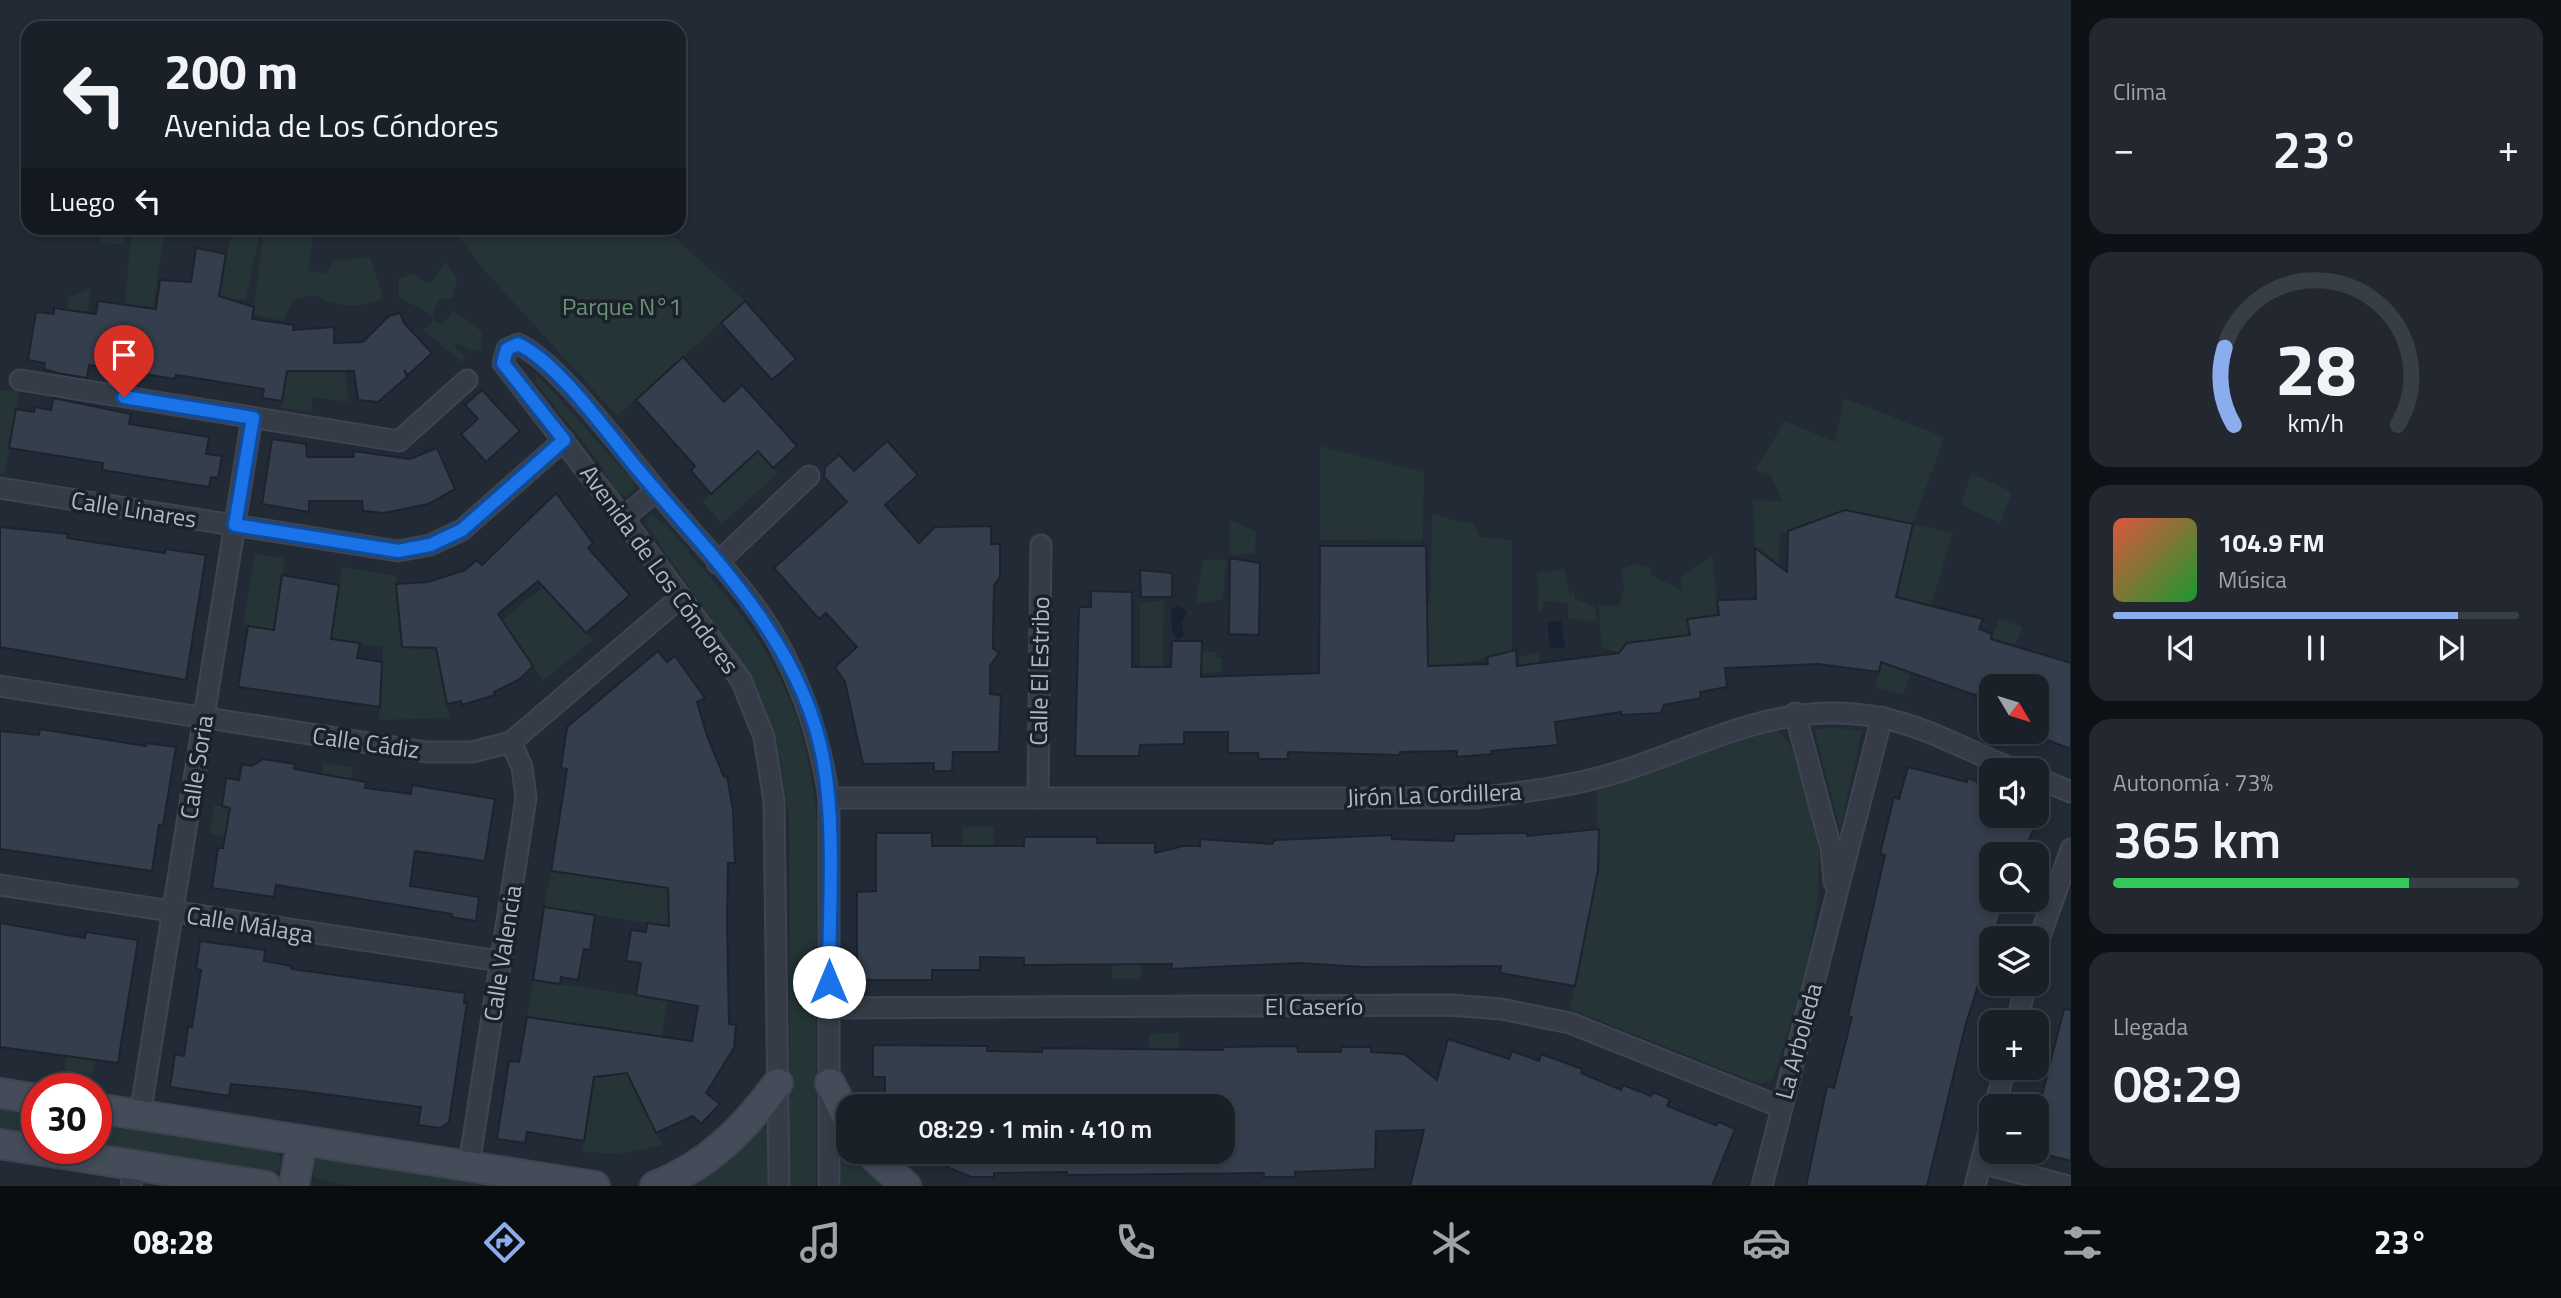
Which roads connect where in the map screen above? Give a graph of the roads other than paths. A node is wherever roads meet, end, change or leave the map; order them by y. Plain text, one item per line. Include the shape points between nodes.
1 (20, 380) dead end
2 (467, 380) dead end
3 (253, 418) junction
4 (564, 440) junction
5 (809, 476) dead end
6 (0, 488) edge
7 (656, 491) junction
8 (623, 518) junction
9 (235, 525) junction
10 (1041, 544) dead end
11 (717, 563) junction
12 (681, 597) junction
13 (0, 686) edge
14 (1795, 713) junction
15 (1882, 717) junction
16 (204, 719) junction
17 (511, 742) junction
18 (1987, 758) edge
19 (2049, 783) edge
20 (2071, 792) edge
21 (828, 799) junction
22 (1038, 799) junction
23 (2071, 849) edge
24 (0, 885) edge
25 (1836, 897) junction
26 (173, 912) junction
27 (2044, 926) edge
28 (500, 961) junction
29 (829, 1008) junction
30 (778, 1083) junction
31 (830, 1083) junction
32 (0, 1093) edge
33 (836, 1095) edge
34 (21, 1096) edge
35 (1781, 1107) junction
36 (112, 1111) edge
37 (140, 1115) junction
38 (302, 1140) junction
39 (0, 1144) edge
40 (882, 1164) edge
41 (1981, 1164) edge
42 (1985, 1164) edge
43 (469, 1165) junction
44 (132, 1176) edge
45 (265, 1186) edge
46 (294, 1186) edge
47 (595, 1186) edge
48 (655, 1186) edge
49 (779, 1186) edge
50 (829, 1186) edge
51 (906, 1186) edge
52 (1762, 1186) edge
53 (1975, 1186) edge
54 (2070, 1186) edge

1 - 3 street
2 - 3 street via 399,441
3 - 9 street, Calle Soria
4 - 7 street, Avenida de Los Cóndores via 510,376 503,363 507,349 518,344 533,351
4 - 8 street, Avenida de Los Cóndores
4 - 9 street, Calle Linares via 462,530 430,545 398,551
5 - 11 street
6 - 9 street, Calle Linares
7 - 8 street
7 - 11 street, Avenida de Los Cóndores
8 - 12 street, Avenida de Los Cóndores
9 - 16 street, Calle Soria
10 - 22 street, Calle El Estribo
11 - 21 street, Avenida de Los Cóndores via 778,642 809,709 823,757
12 - 17 street, Calle Cádiz
12 - 30 street, Avenida de Los Cóndores via 741,680 764,737 774,801
13 - 16 street, Calle Cádiz
14 - 15 street, Jirón La Cordillera
14 - 22 street, Jirón La Cordillera via 1623,770 1557,788 1502,795
14 - 25 street, La Arboleda via 1831,848
15 - 18 street, Jirón La Cordillera
15 - 25 street, La Arboleda
16 - 17 street, Calle Cádiz via 427,752 472,752
16 - 26 street, Calle Soria
17 - 28 street, Calle Valencia via 522,767 526,798
19 - 20 street
21 - 22 street, Jirón La Cordillera
21 - 29 street, Avenida de Los Cóndores
23 - 27 street
24 - 26 street, Calle Málaga
25 - 35 street, La Arboleda
26 - 28 street, Calle Málaga
26 - 37 street, Calle Soria
28 - 43 street, Calle Valencia
29 - 31 street, Avenida de Los Cóndores
29 - 35 street, El Caserío via 1450,1005 1501,1009 1570,1023
30 - 48 main road via 714,1153
30 - 49 street, Avenida de Los Cóndores
31 - 33 main road
31 - 50 street, Avenida de Los Cóndores
32 - 34 main road
35 - 52 street, La Arboleda
36 - 37 main road
37 - 38 main road
38 - 43 main road
38 - 46 main road
39 - 44 main road
40 - 51 main road
41 - 53 street
42 - 54 street
43 - 47 main road
44 - 45 main road

